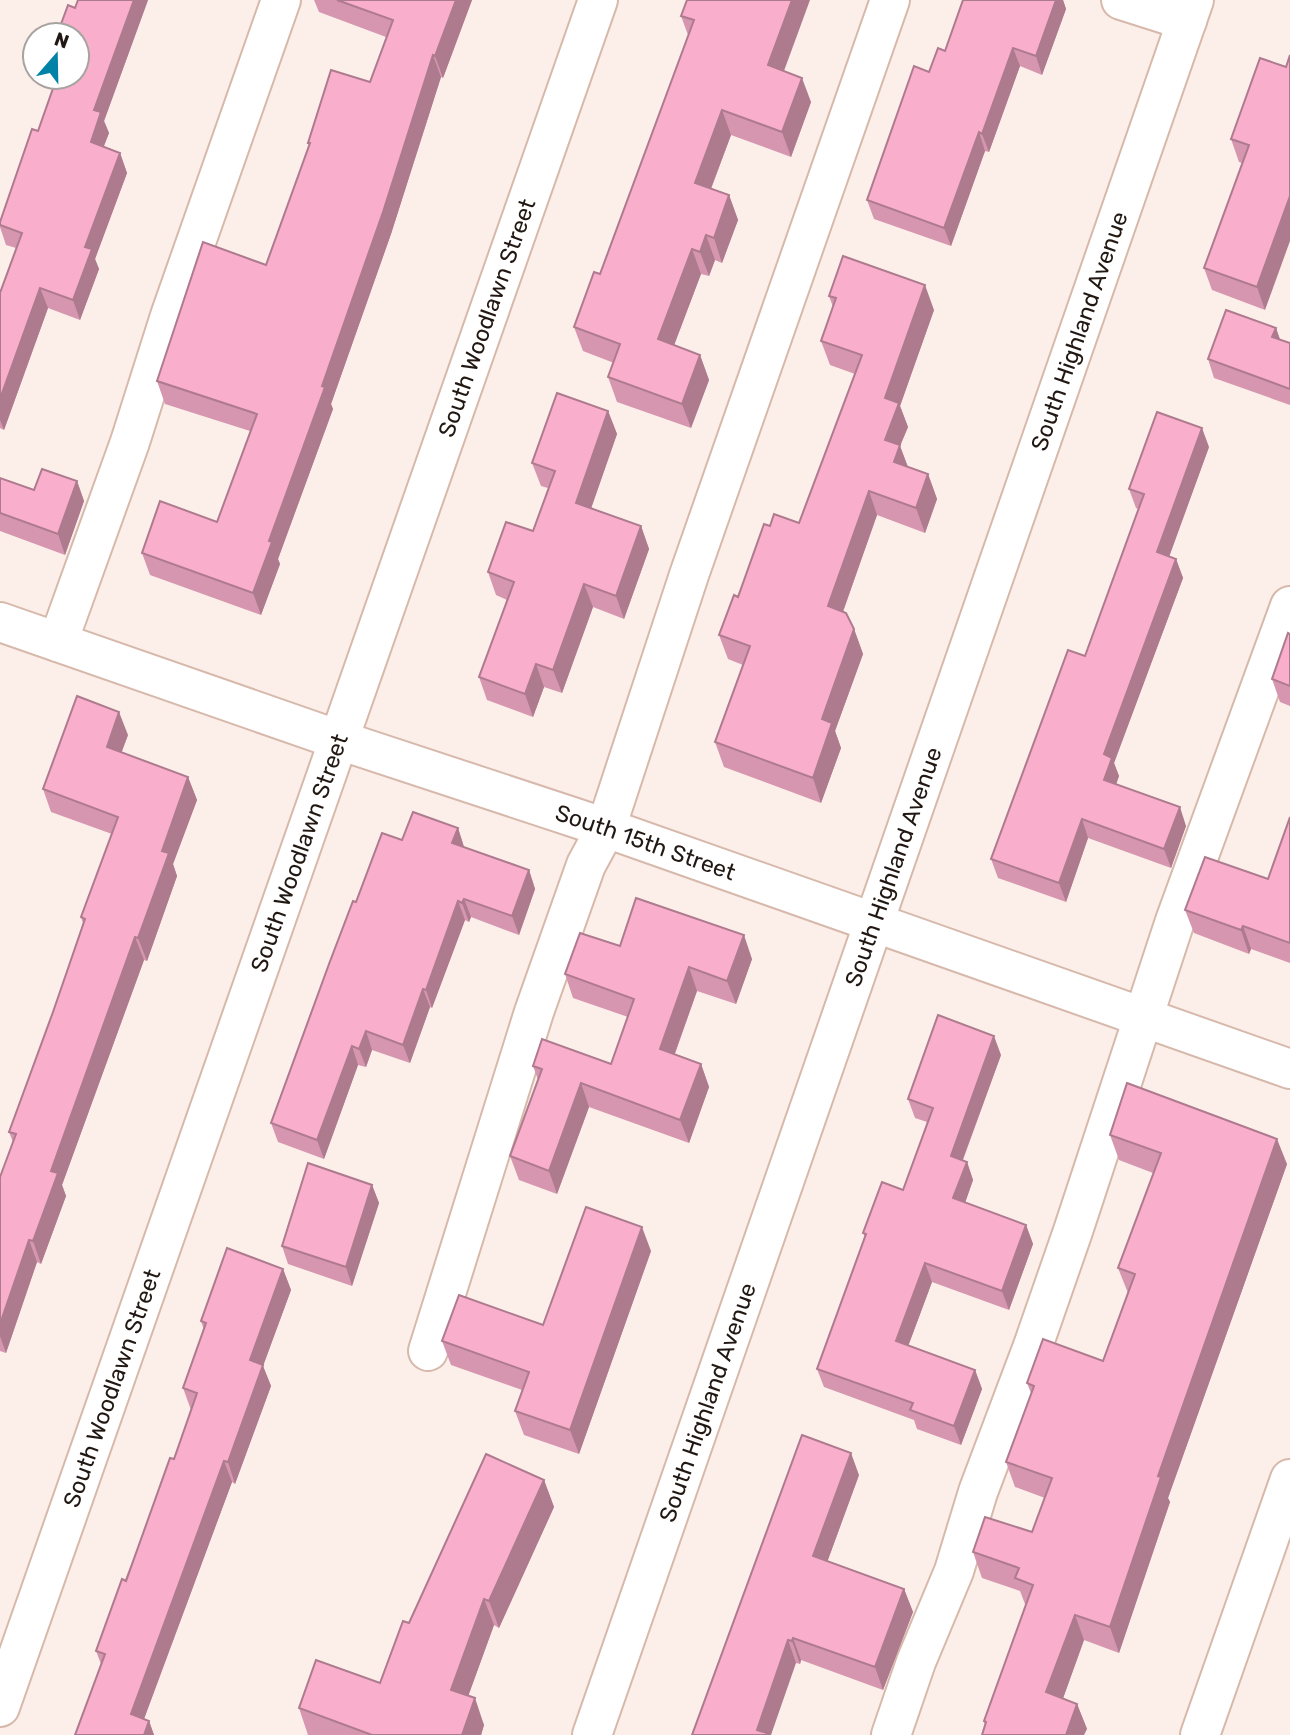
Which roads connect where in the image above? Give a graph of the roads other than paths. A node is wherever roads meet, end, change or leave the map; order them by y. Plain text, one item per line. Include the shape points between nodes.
1 (281, 0) edge
2 (598, 0) edge
3 (890, 0) edge
4 (1121, 0) edge
5 (1191, 11) edge
6 (1290, 606) edge
7 (0, 622) edge
8 (58, 642) junction
9 (339, 740) junction
10 (606, 828) junction
11 (874, 921) junction
12 (1144, 1017) junction
13 (1290, 1069) edge
14 (428, 1351) dead end
15 (1290, 1479) edge
16 (0, 1707) edge
17 (592, 1735) edge
18 (891, 1735) edge
19 (1200, 1735) edge

1 - 8 street
2 - 9 street, South Woodlawn Street
3 - 10 street
4 - 5 street
5 - 11 street, South Highland Avenue
6 - 12 street
7 - 8 street, South 15th Street
8 - 9 street, South 15th Street
9 - 10 street, South 15th Street
9 - 16 street, South Woodlawn Street
10 - 11 street, South 15th Street
10 - 14 street via 586,865 534,1012
11 - 12 street, South 15th Street
11 - 17 street, South Highland Avenue
12 - 13 street, South 15th Street
12 - 18 street via 954,1571
15 - 19 street

